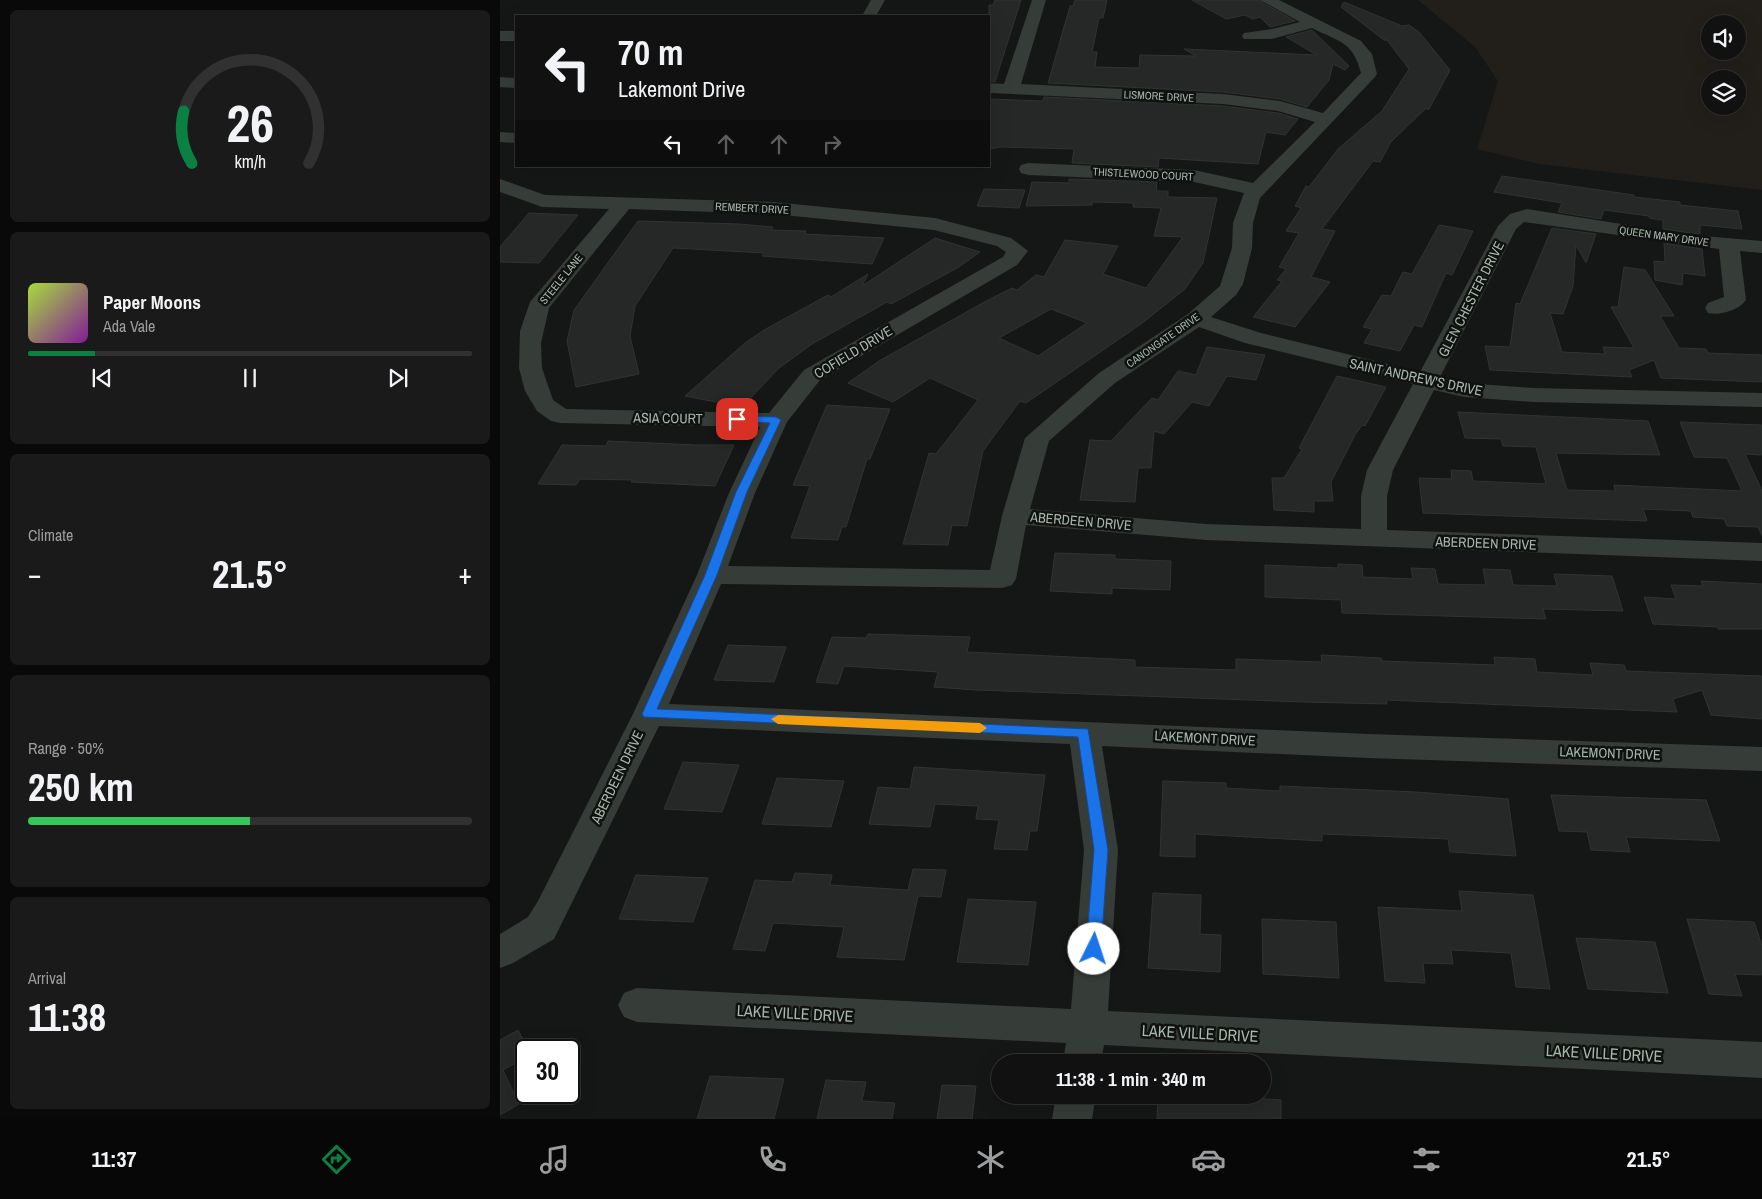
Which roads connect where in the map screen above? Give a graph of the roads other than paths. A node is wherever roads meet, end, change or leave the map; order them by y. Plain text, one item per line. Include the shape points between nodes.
1 (878, 0) edge
2 (1039, 0) edge
3 (1267, 0) edge
4 (870, 15) edge
5 (1315, 23) junction
6 (500, 36) edge
7 (515, 36) edge
8 (1250, 36) dead end
9 (500, 82) edge
10 (515, 83) edge
11 (990, 88) edge
12 (1011, 89) junction
13 (1327, 120) junction
14 (500, 137) edge
15 (515, 138) edge
16 (1028, 169) dead end
17 (500, 185) edge
18 (1258, 190) junction
19 (623, 204) junction
20 (1566, 220) joint
21 (1004, 242) joint
22 (1729, 245) junction
23 (1762, 247) edge
24 (1716, 308) dead end
25 (1196, 319) junction
26 (1428, 382) junction
27 (1762, 400) edge
28 (560, 416) joint
29 (776, 420) junction
30 (1015, 516) junction
31 (1374, 539) junction
32 (1762, 552) edge
33 (711, 575) junction
34 (649, 714) junction
35 (1084, 732) junction
36 (1762, 759) edge
37 (500, 952) edge
38 (637, 1005) dead end
39 (1085, 1045) edge
40 (1762, 1060) edge
41 (1074, 1104) edge
42 (1072, 1119) edge

1 - 4 street
2 - 12 street
3 - 5 street, CANONGATE DRIVE
5 - 8 street
5 - 13 street, CANONGATE DRIVE via 1355,44 1364,54 1369,74
6 - 7 street
9 - 10 street
11 - 12 street, LISMORE DRIVE
12 - 13 street, LISMORE DRIVE via 1223,98 1280,106
13 - 18 street, CANONGATE DRIVE
14 - 15 street
16 - 18 street, THISTLEWOOD COURT via 1194,176
17 - 19 street, REMBERT DRIVE via 542,201
18 - 25 street, CANONGATE DRIVE via 1251,197 1243,223 1242,248 1232,284
19 - 21 street, REMBERT DRIVE via 773,208 935,224
19 - 28 street, STEELE LANE via 538,308 532,325 529,368 542,404
20 - 22 street, QUEEN MARY DRIVE via 1633,233
20 - 26 street, GLEN CHESTER DRIVE via 1526,215 1508,226
21 - 29 street, COFIELD DRIVE via 1018,251 1010,261 812,375
22 - 23 street, QUEEN MARY DRIVE
22 - 24 street via 1736,300
25 - 26 street, SAINT ANDREW'S DRIVE via 1252,338
25 - 30 street, CANONGATE DRIVE via 1107,378 1037,438
26 - 27 street, SAINT ANDREW'S DRIVE via 1464,390 1534,395
26 - 31 street, GLEN CHESTER DRIVE via 1380,470 1374,496
28 - 29 street, ASIA COURT
29 - 33 street, COFIELD DRIVE via 742,492
30 - 31 street, ABERDEEN DRIVE via 1206,532
30 - 33 street, ABERDEEN DRIVE via 1002,579
31 - 32 street, ABERDEEN DRIVE
33 - 34 street, ABERDEEN DRIVE
34 - 35 street, LAKEMONT DRIVE
34 - 37 street, ABERDEEN DRIVE via 541,928
35 - 36 street, LAKEMONT DRIVE via 1368,746
35 - 39 street via 1101,850
38 - 39 street, LAKE VILLE DRIVE
39 - 40 street, LAKE VILLE DRIVE
41 - 42 street

